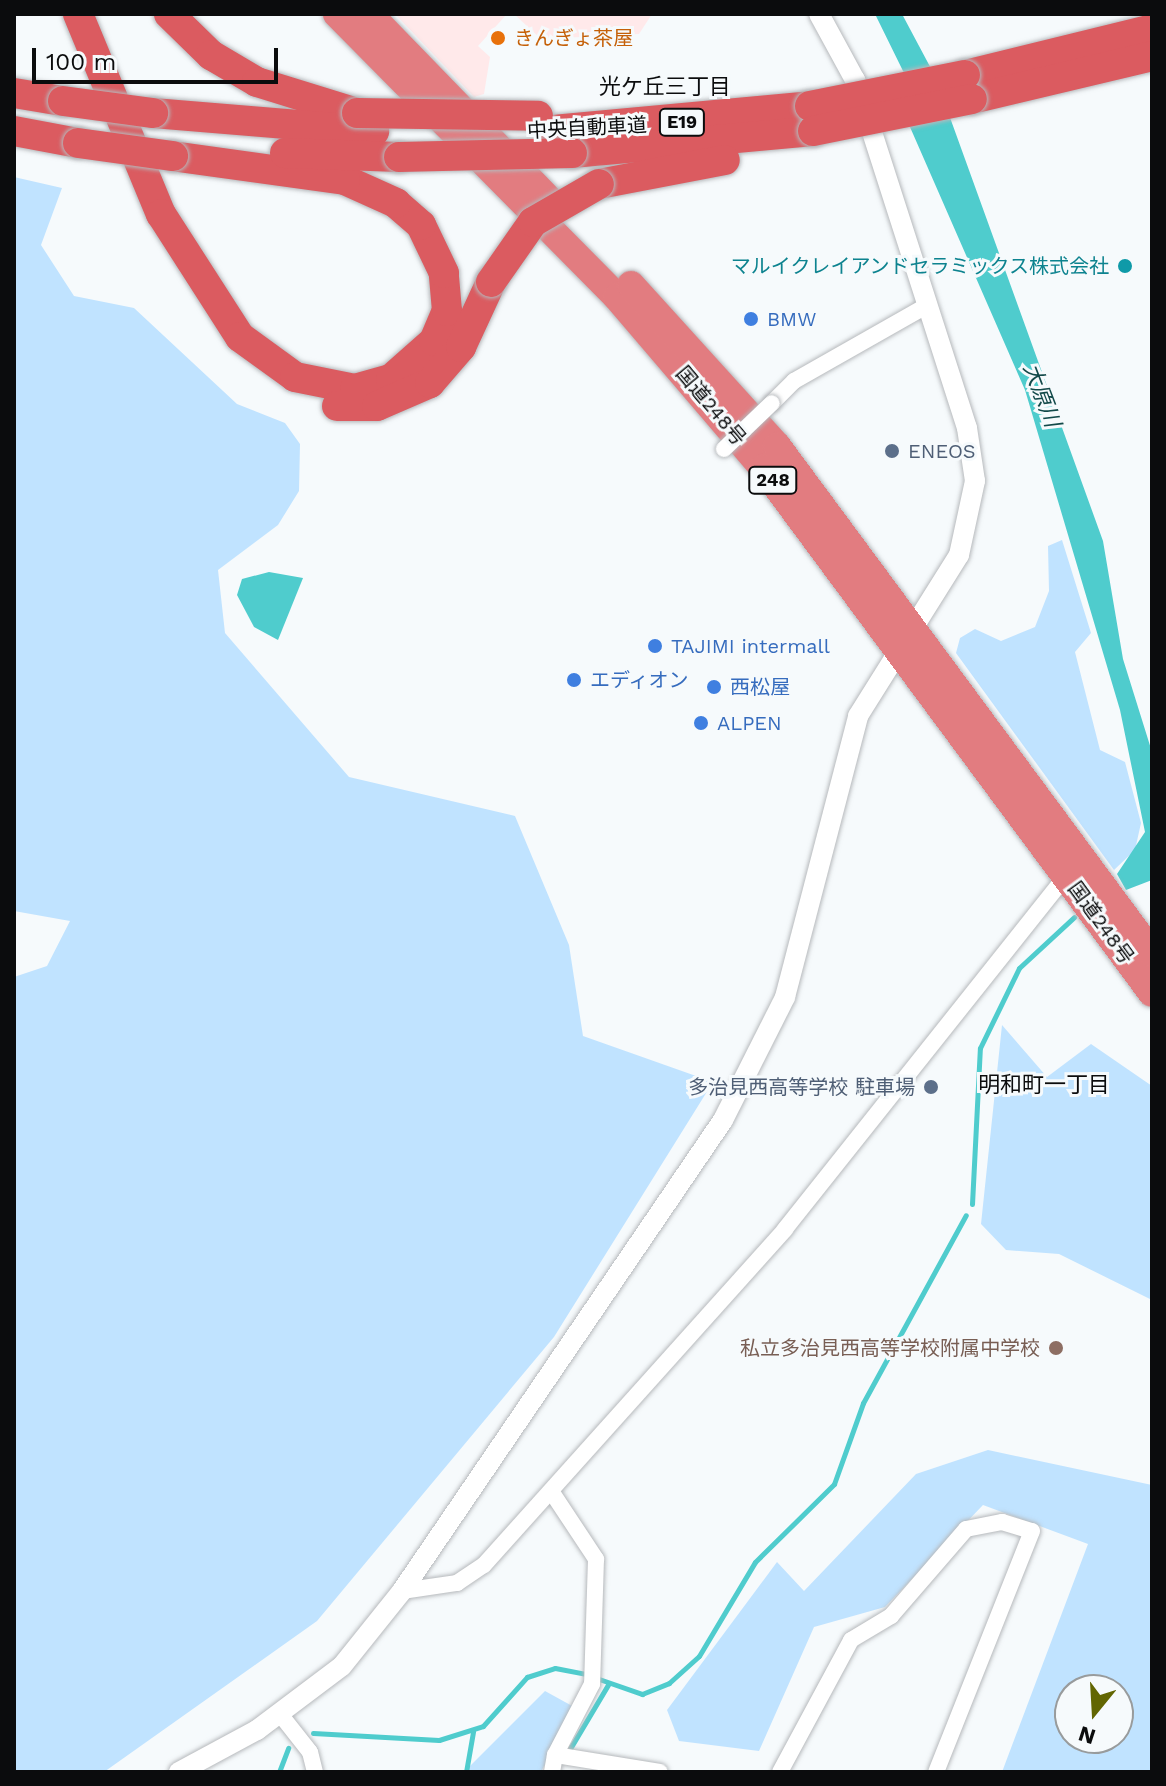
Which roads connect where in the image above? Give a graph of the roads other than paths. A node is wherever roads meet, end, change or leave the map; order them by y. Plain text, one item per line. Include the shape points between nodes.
1 (60, 14) edge
2 (78, 14) edge
3 (169, 14) edge
4 (337, 14) edge
5 (369, 14) edge
6 (819, 14) edge
7 (1152, 29) edge
8 (1152, 56) edge
9 (1090, 62) junction
10 (14, 93) edge
11 (14, 117) edge
12 (366, 122) junction
13 (71, 124) junction
14 (813, 127) junction
15 (14, 131) edge
16 (164, 136) junction
17 (928, 305) junction
18 (724, 449) dead end
19 (908, 637) junction
20 (1067, 875) junction
21 (1152, 953) edge
22 (1152, 993) edge
23 (551, 1491) junction
24 (402, 1591) junction
25 (280, 1714) junction
26 (554, 1764) edge
27 (179, 1772) edge
28 (315, 1772) edge
29 (660, 1772) edge
30 (780, 1772) edge
31 (936, 1772) edge

1 - 14 highway, bridge via 158,242 214,330 267,379 344,408 410,395 461,347 491,282 533,222 599,184
2 - 16 highway via 161,214 240,337 284,372 334,389 383,382 423,356 443,324 449,290 421,225 396,203 345,180
3 - 12 highway via 211,55 257,82
4 - 19 highway, 国道248号 / 248 via 627,309
5 - 19 highway, 国道248号 / 248 via 700,358
6 - 17 street via 855,80
7 - 9 highway
8 - 9 highway
9 - 14 highway, bridge
10 - 13 highway, 中央自動車道 / E19
11 - 13 highway, 中央自動車道 / E19
12 - 14 highway, E19, bridge via 546,123 688,108 721,120
12 - 16 highway, 中央自動車道 / E19
13 - 15 highway
13 - 16 highway, 中央自動車道 / E19, bridge
13 - 16 highway, bridge
14 - 16 highway, 中央自動車道 / E19, bridge via 572,153 399,157
17 - 18 street, bridge via 794,381
17 - 19 street via 975,481 959,555
19 - 20 highway, 国道248号 / 248
19 - 21 highway, 国道248号 / 248
19 - 24 street via 858,716 770,1035 723,1120
20 - 22 highway, 国道248号 / 248
20 - 23 street via 785,1229
23 - 24 street via 484,1565 457,1583
23 - 26 street via 596,1559 592,1684
24 - 25 street via 342,1666
25 - 27 street
25 - 28 street via 310,1752
26 - 29 street
30 - 31 street via 851,1640 891,1616 966,1529 1002,1522 1032,1531

